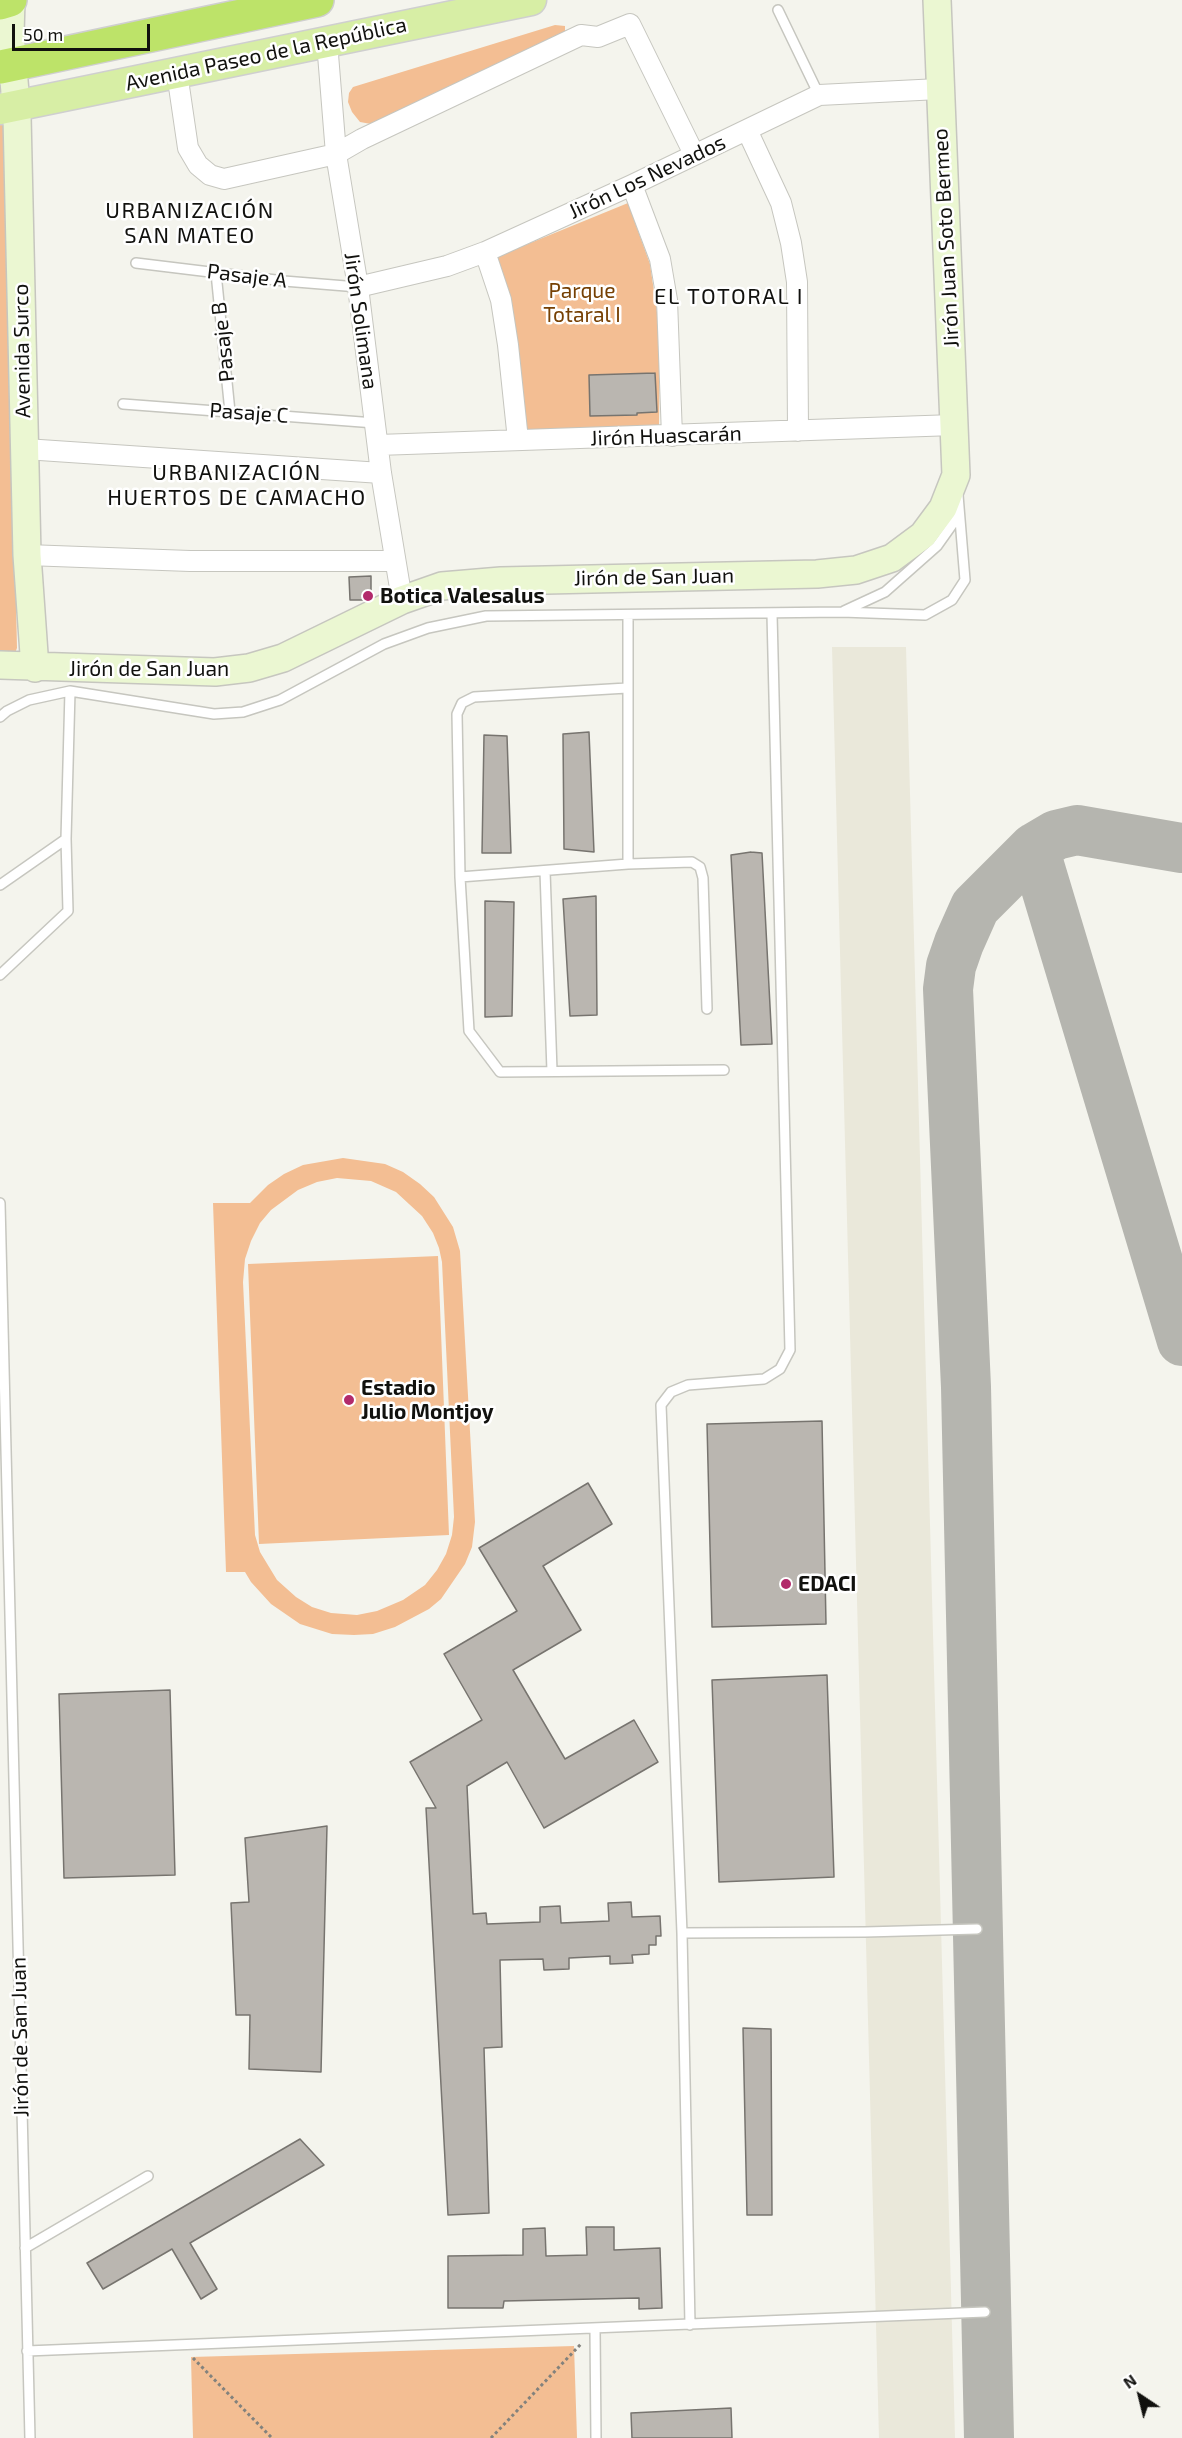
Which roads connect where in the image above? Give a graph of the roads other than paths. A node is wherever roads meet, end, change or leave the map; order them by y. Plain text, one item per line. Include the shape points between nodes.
1 (11, 0) edge
2 (317, 0) edge
3 (531, 0) edge
4 (937, 0) edge
5 (0, 3) edge
6 (778, 10) dead end
7 (327, 42) junction
8 (6, 45) edge
9 (177, 73) junction
10 (939, 89) junction
11 (819, 95) junction
12 (8, 108) edge
13 (747, 130) junction
14 (336, 154) junction
15 (694, 154) junction
16 (632, 185) junction
17 (485, 252) junction
18 (136, 263) dead end
19 (216, 273) junction
20 (358, 287) junction
21 (123, 404) dead end
22 (230, 412) junction
23 (375, 423) junction
24 (954, 425) junction
25 (798, 431) junction
26 (672, 436) junction
27 (518, 440) junction
28 (378, 445) junction
29 (25, 449) junction
30 (381, 473) junction
31 (956, 476) junction
32 (960, 515) junction
33 (27, 555) junction
34 (395, 561) junction
35 (402, 600) junction
36 (842, 612) junction
37 (772, 614) junction
38 (628, 615) junction
39 (0, 665) edge
40 (35, 668) junction
41 (627, 688) junction
42 (70, 692) junction
43 (0, 717) edge
44 (66, 839) junction
45 (628, 864) junction
46 (545, 871) junction
47 (460, 877) junction
48 (0, 885) edge
49 (0, 975) edge
50 (707, 1009) dead end
51 (724, 1070) dead end
52 (552, 1071) junction
53 (0, 1203) edge
54 (977, 1929) dead end
55 (682, 1933) junction
56 (148, 2176) dead end
57 (25, 2248) junction
58 (985, 2312) dead end
59 (690, 2325) junction
60 (596, 2329) junction
61 (27, 2352) junction
62 (30, 2438) edge
63 (596, 2438) edge

1 - 5 highway
1 - 8 street, Avenida Surco
2 - 8 highway
3 - 7 main road, Avenida Paseo de la República
4 - 10 street, Jirón Juan Soto Bermeo
6 - 11 lane
7 - 9 main road, Avenida Paseo de la República
7 - 14 street, Jirón Solimana
8 - 12 street, Avenida Surco
9 - 12 main road, Avenida Paseo de la República
9 - 14 street via 188,148 210,175 224,179
10 - 11 street, Jirón Los Nevados
10 - 24 street, Jirón Juan Soto Bermeo
11 - 13 street, Jirón Los Nevados
12 - 29 street, Avenida Surco
13 - 15 street, Jirón Los Nevados
13 - 25 street via 781,203 791,243 797,282
14 - 15 street via 582,35 598,37 630,24
14 - 20 street, Jirón Solimana
15 - 16 street, Jirón Los Nevados
16 - 17 street, Jirón Los Nevados
16 - 26 street via 660,259 667,300
17 - 20 street, Jirón Los Nevados via 447,267
17 - 27 street via 501,300
18 - 19 lane, Pasaje A
19 - 20 lane, Pasaje A
19 - 22 lane, Pasaje B
20 - 23 street, Jirón Solimana
21 - 22 lane, Pasaje C
22 - 23 lane, Pasaje C
23 - 28 street, Jirón Solimana
24 - 25 street, Jirón Huascarán
24 - 31 street, Jirón Juan Soto Bermeo
25 - 26 street, Jirón Huascarán
26 - 27 street, Jirón Huascarán
27 - 28 street, Jirón Huascarán
28 - 30 street, Jirón Solimana
29 - 30 street
29 - 33 street, Avenida Surco
30 - 34 street, Jirón Solimana
31 - 32 lane
31 - 35 street, Jirón de San Juan via 943,508 923,535 892,558 856,570 501,581 442,586
32 - 36 lane via 937,546 885,592
32 - 36 lane via 965,580 952,600 925,615
33 - 34 street via 190,561
33 - 40 street, Avenida Surco
34 - 35 street, Jirón Solimana
35 - 40 street, Jirón de San Juan via 284,658 249,668 214,672
36 - 37 lane
37 - 38 lane
37 - 55 lane via 790,1350 780,1369 764,1378 688,1385 671,1392 661,1405
38 - 41 lane
38 - 42 lane via 486,616 429,628 384,644 280,700 243,712 214,714
39 - 40 street, Jirón de San Juan
41 - 45 lane
41 - 47 lane via 474,697 462,703 457,714
42 - 43 lane via 29,700
42 - 44 lane
44 - 48 lane
44 - 49 lane via 68,911
45 - 46 lane
45 - 50 lane via 692,862 700,867
46 - 47 lane
46 - 52 lane
47 - 52 lane via 469,1032 500,1072
51 - 52 lane
53 - 57 lane, Jirón de San Juan
54 - 55 lane
55 - 59 lane
56 - 57 lane
57 - 61 lane, Jirón de San Juan
58 - 59 lane
59 - 60 lane
60 - 61 lane
60 - 63 lane
61 - 62 lane, Jirón de San Juan

